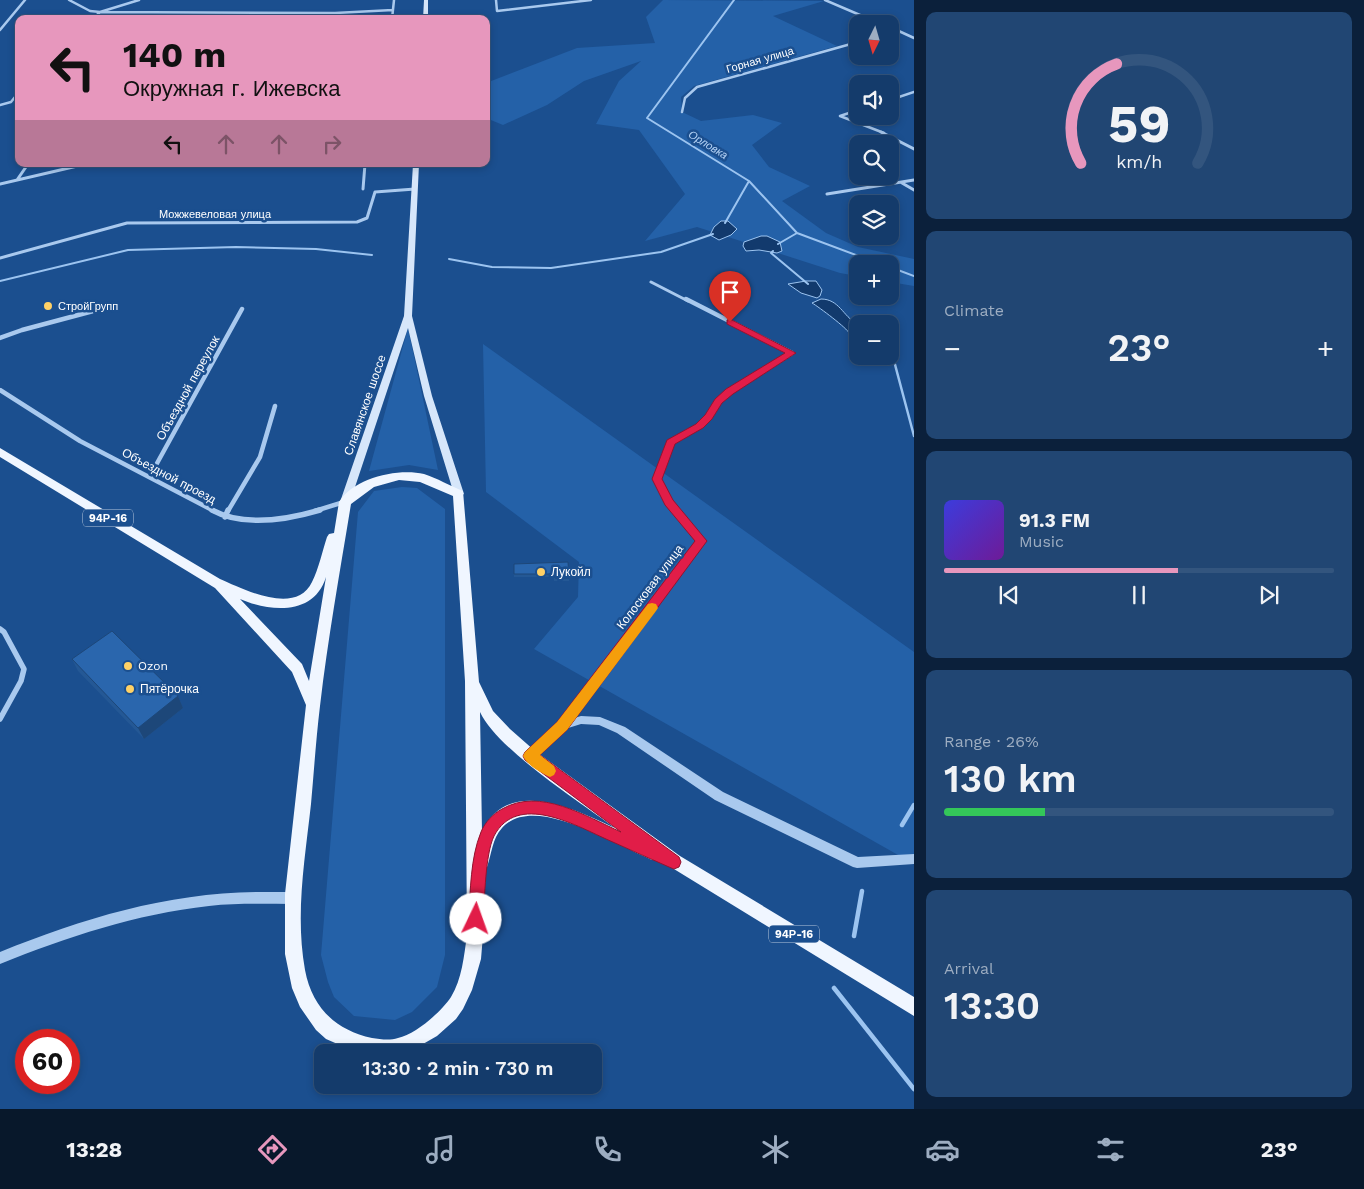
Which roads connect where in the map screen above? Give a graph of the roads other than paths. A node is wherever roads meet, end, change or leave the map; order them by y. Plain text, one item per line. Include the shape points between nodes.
1 (25, 0) edge
2 (69, 0) edge
3 (139, 0) edge
4 (394, 0) edge
5 (426, 0) edge
6 (496, 0) edge
7 (591, 0) edge
8 (825, 0) edge
9 (393, 10) junction
10 (100, 12) junction
11 (97, 15) edge
12 (392, 15) edge
13 (425, 15) edge
14 (860, 15) edge
15 (0, 30) edge
16 (899, 31) edge
17 (914, 38) edge
18 (849, 45) edge
19 (914, 92) edge
20 (15, 97) edge
21 (899, 97) edge
22 (0, 105) edge
23 (682, 112) dead end
24 (849, 113) edge
25 (849, 120) edge
26 (863, 125) edge
27 (914, 149) edge
28 (26, 167) edge
29 (73, 167) edge
30 (365, 167) edge
31 (416, 167) edge
32 (17, 180) junction
33 (914, 180) edge
34 (902, 182) junction
35 (0, 184) edge
36 (363, 189) dead end
37 (415, 189) junction
38 (914, 190) edge
39 (827, 194) dead end
40 (0, 258) edge
41 (651, 282) dead end
42 (112, 306) dead end
43 (242, 310) dead end
44 (408, 316) junction
45 (0, 338) edge
46 (0, 390) edge
47 (275, 406) dead end
48 (0, 452) edge
49 (150, 476) junction
50 (458, 494) junction
51 (344, 502) junction
52 (225, 517) junction
53 (215, 583) junction
54 (0, 629) edge
55 (472, 681) junction
56 (313, 705) junction
57 (0, 719) edge
58 (562, 726) junction
59 (530, 756) junction
60 (914, 859) edge
61 (674, 862) junction
62 (293, 898) junction
63 (476, 904) junction
64 (0, 958) edge
65 (914, 1007) edge

1 - 15 street
2 - 10 street via 90,11
3 - 10 street
4 - 9 street
5 - 13 main road
6 - 7 street via 497,11
8 - 14 street
9 - 10 street via 335,13
9 - 12 street
10 - 11 street
16 - 17 street
18 - 23 street, Горная улица via 697,87 685,98
19 - 21 street
20 - 22 street via 11,102
24 - 25 street via 840,116
26 - 27 street
28 - 32 street
29 - 32 street
30 - 36 street
31 - 37 main road, Славянское шоссе
32 - 35 street
33 - 34 street
34 - 38 street
34 - 39 street
37 - 40 street, Можжевеловая улица via 375,192 367,218 357,222 127,223
37 - 44 main road, Славянское шоссе
41 - 58 street, Колосковая улица via 792,353 729,392 699,426 670,442 657,479 668,502 702,541
42 - 45 street
43 - 49 street, Объездной переулок
44 - 50 main road, Славянское шоссе
44 - 51 main road, Славянское шоссе
46 - 49 street, Объездной проезд via 80,441
47 - 52 street via 260,457
48 - 53 main road, 94Р-16
49 - 52 street, Объездной проезд
50 - 51 main road via 422,478 399,476 375,480
50 - 55 main road, 94Р-16
51 - 52 street, Объездной проезд via 300,515 246,521
51 - 53 main road, 94Р-16 via 317,586 307,596 289,603 268,603
51 - 56 main road, 94Р-16
53 - 56 main road, 94Р-16 via 298,668
54 - 57 street via 24,669
55 - 59 main road, 94Р-16 via 488,715
55 - 63 main road, 94Р-16
56 - 62 main road, 94Р-16
58 - 59 street, Колосковая улица
58 - 60 street, Колосковая улица via 581,720 600,721 621,730 719,796 857,863
59 - 61 main road, 94Р-16
61 - 63 main road, 94Р-16 via 560,812 533,807 514,810 499,818 488,833 482,853
61 - 65 main road, 94Р-16
62 - 63 main road, 94Р-16 via 294,954 301,989 311,1010 325,1028 343,1040 381,1049 401,1047 433,1029 459,999 473,961
62 - 64 street via 210,900 144,911 112,918

